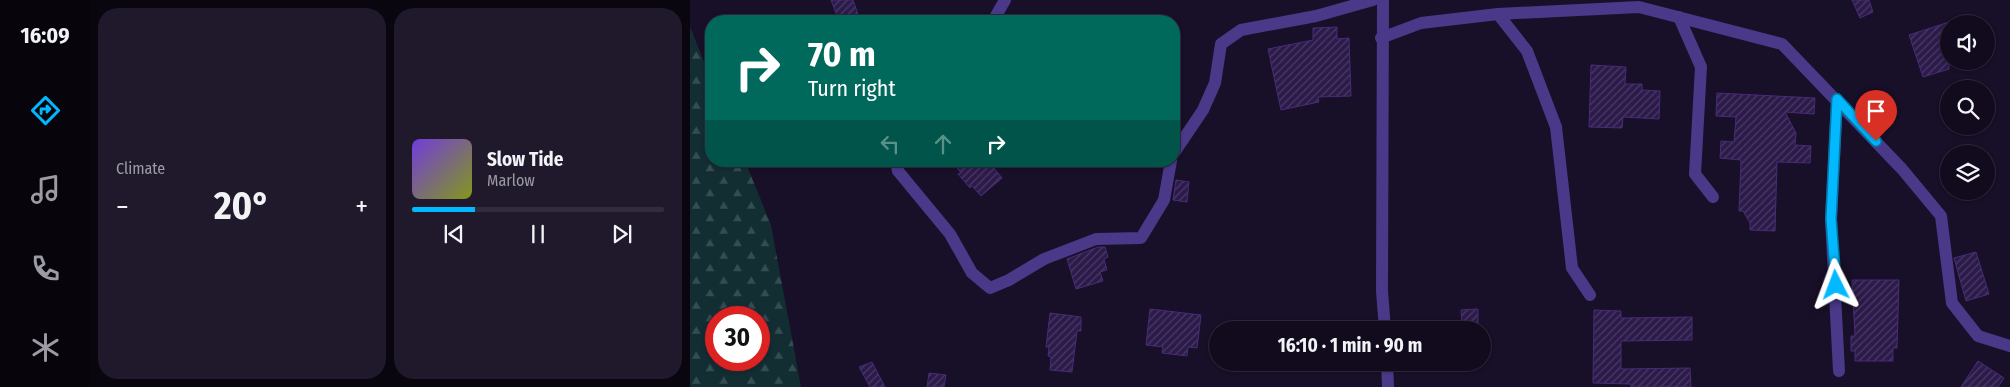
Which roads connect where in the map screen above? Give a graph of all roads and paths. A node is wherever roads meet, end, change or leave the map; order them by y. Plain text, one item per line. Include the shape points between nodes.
1 (1005, 0) edge
2 (1373, 0) edge
3 (1383, 0) edge
4 (1640, 3) edge
5 (1498, 14) junction
6 (996, 15) edge
7 (1679, 17) junction
8 (1381, 38) junction
9 (1837, 99) junction
10 (1180, 144) edge
11 (897, 167) edge
12 (1170, 167) edge
13 (1713, 197) dead end
14 (1590, 295) dead end
15 (1384, 321) edge
16 (2010, 346) edge
17 (1387, 371) edge
18 (1839, 371) dead end
19 (1388, 387) edge

1 - 6 street
2 - 10 street via 1316,16 1241,30 1221,44 1215,83 1203,110
3 - 8 street
4 - 5 street
4 - 7 street
5 - 8 street via 1421,23
5 - 14 street via 1527,51 1556,127 1572,268
7 - 9 street via 1782,44
7 - 13 street via 1701,67 1695,174
8 - 15 street
9 - 16 street via 1941,216 1952,303 1978,336
9 - 18 street via 1831,219
11 - 12 street via 950,234 972,273 990,288 1044,259 1096,239 1141,238 1164,200
17 - 19 street

